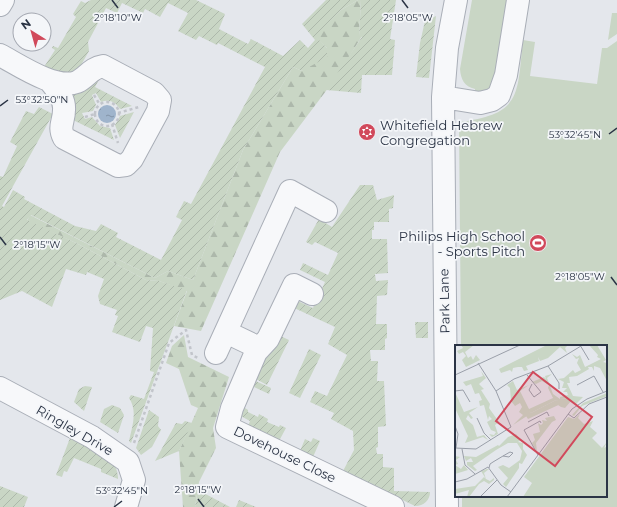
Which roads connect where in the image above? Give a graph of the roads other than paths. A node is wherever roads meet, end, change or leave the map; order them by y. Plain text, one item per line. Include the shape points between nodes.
1 (3, 0) edge
2 (456, 0) edge
3 (518, 0) edge
4 (0, 5) edge
5 (0, 55) edge
6 (50, 81) junction
7 (443, 97) junction
8 (326, 211) dead end
9 (312, 294) dead end
10 (226, 332) junction
11 (256, 352) junction
12 (216, 353) dead end
13 (0, 388) edge
14 (126, 507) edge
15 (393, 507) edge
16 (447, 507) edge

1 - 4 street
2 - 7 street, Park Lane via 447,48
3 - 7 street via 506,75 499,95 480,103
5 - 6 street
6 - 6 street via 70,84 79,81 95,67 103,66 154,93 160,100 158,111 132,159 126,165 118,166 64,138 60,130 65,109 62,97
7 - 16 street, Park Lane
8 - 10 street via 290,191
9 - 11 street via 294,284 268,339
10 - 11 street via 251,344
10 - 12 street
11 - 15 street, Dovehouse Close via 227,426
13 - 14 street, Ringley Drive via 92,437 128,462 134,480

